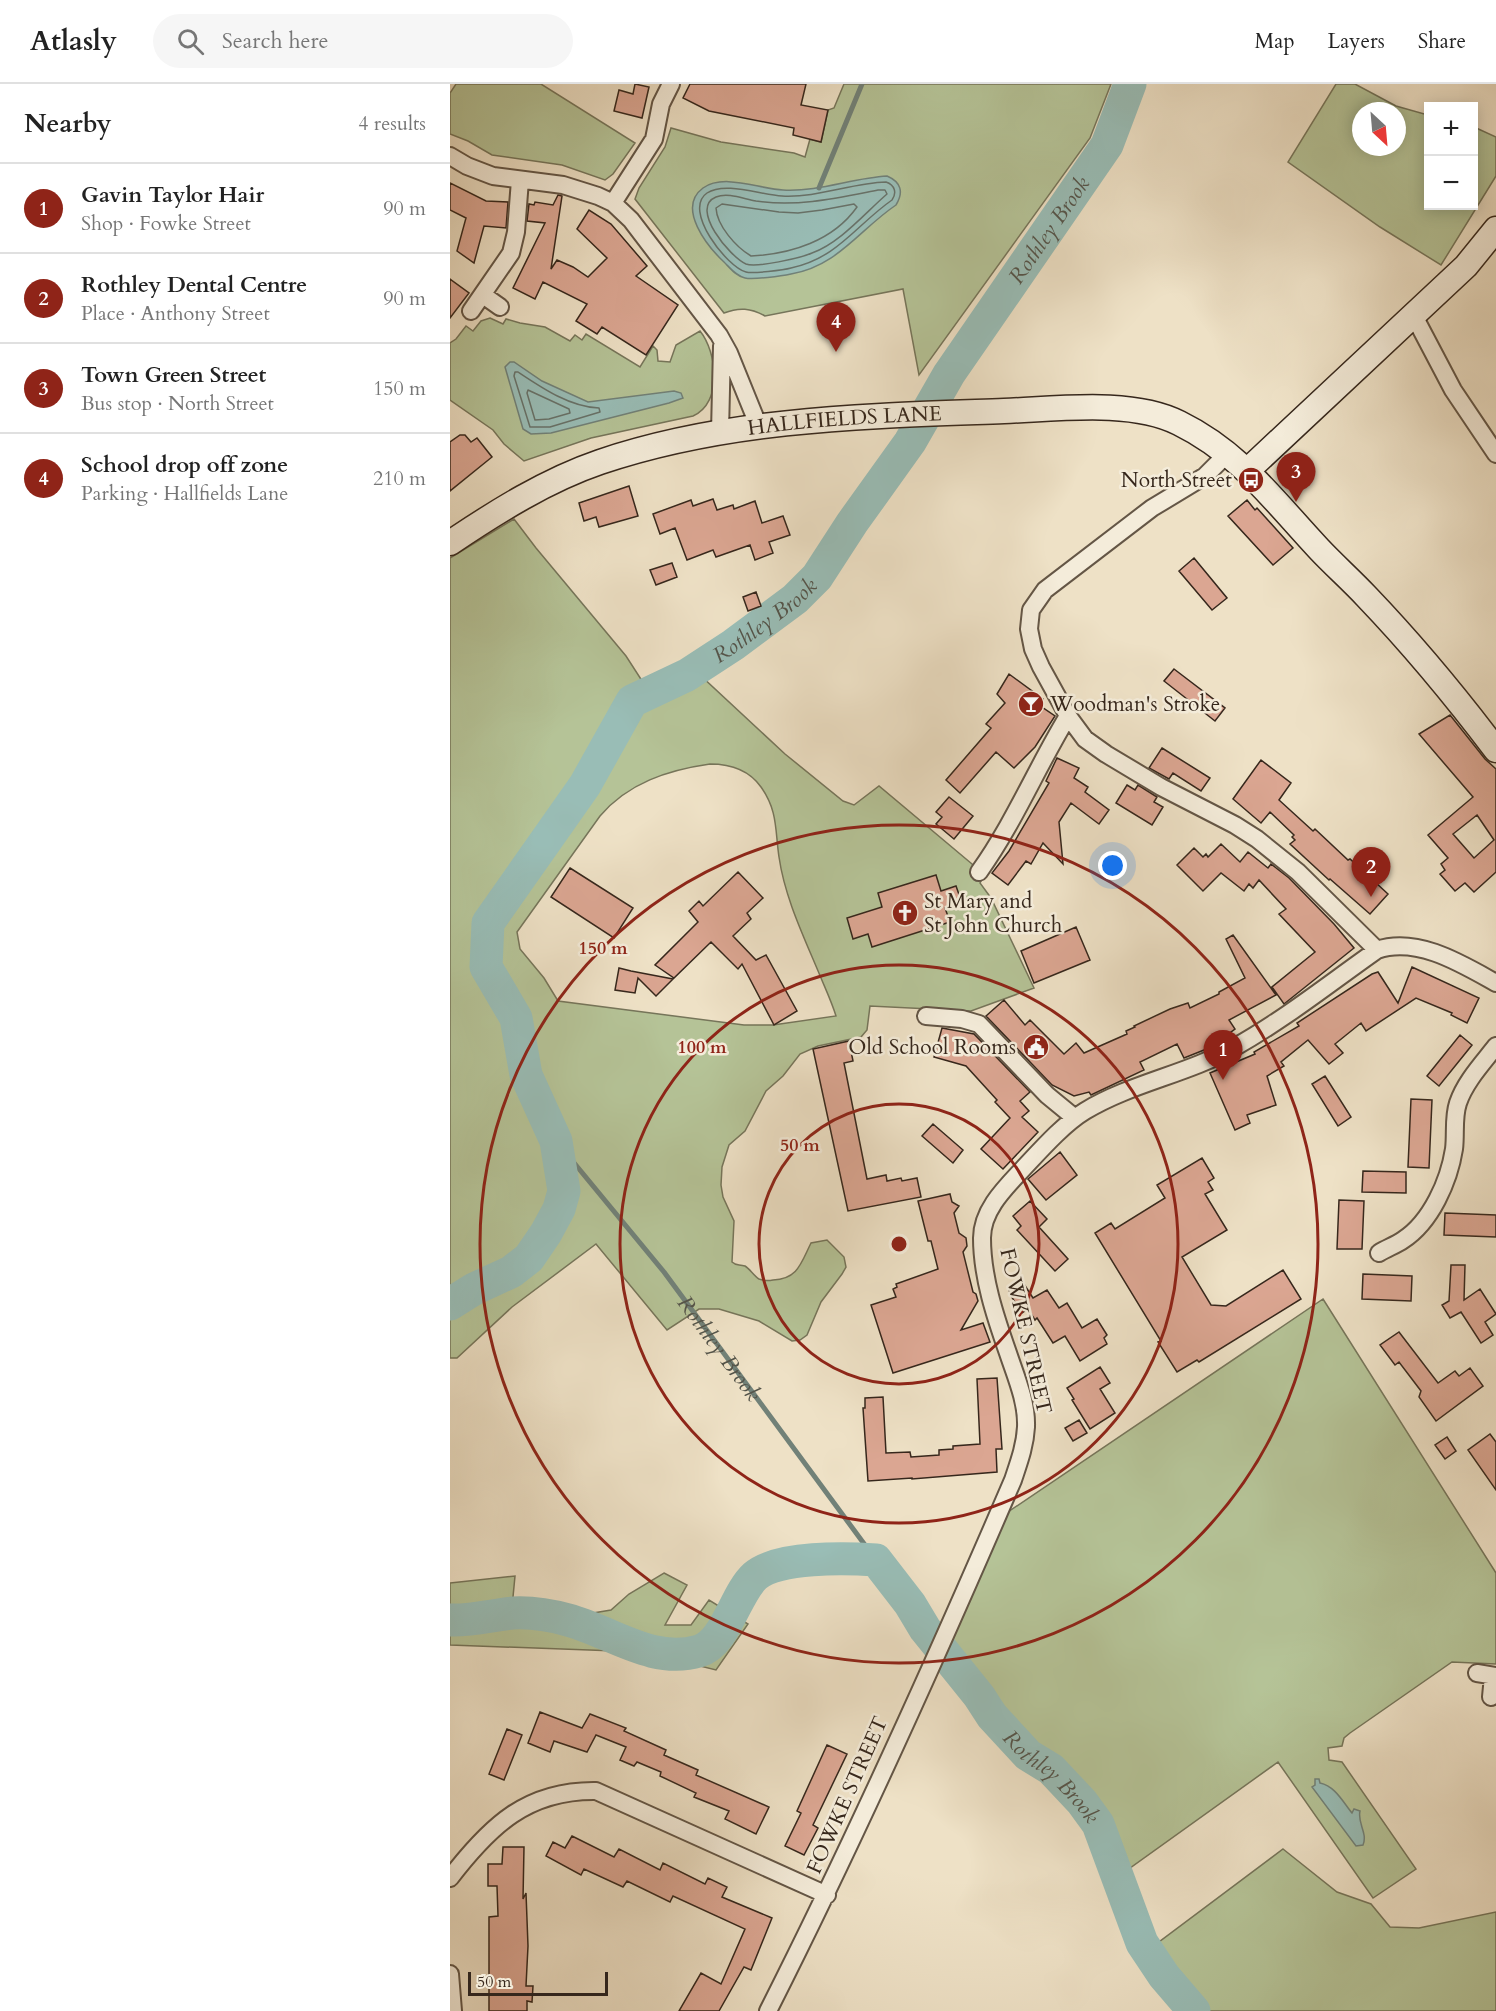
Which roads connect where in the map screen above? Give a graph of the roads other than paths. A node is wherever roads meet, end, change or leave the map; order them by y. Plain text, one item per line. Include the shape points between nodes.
1 (671, 84) edge
2 (450, 156) edge
3 (520, 180) junction
4 (613, 203) junction
5 (1496, 229) edge
6 (483, 295) junction
7 (500, 307) dead end
8 (471, 311) dead end
9 (1413, 314) junction
10 (722, 340) junction
11 (759, 427) junction
12 (720, 432) junction
13 (1228, 453) junction
14 (1496, 454) edge
15 (1248, 470) junction
16 (450, 543) edge
17 (1068, 716) junction
18 (1496, 750) edge
19 (979, 872) dead end
20 (1377, 950) junction
21 (1496, 983) edge
22 (926, 1016) dead end
23 (1496, 1046) edge
24 (1075, 1118) junction
25 (1379, 1253) dead end
26 (1489, 1675) edge
27 (1491, 1698) dead end
28 (450, 1878) edge
29 (827, 1895) junction
30 (450, 1974) edge
31 (453, 2011) edge
32 (768, 2011) edge

1 - 4 street via 662,100 654,139
2 - 3 street via 493,176
3 - 4 street via 563,185
3 - 6 street via 514,246
4 - 10 street via 631,220
5 - 9 street via 1466,266
6 - 7 street
6 - 8 street
9 - 14 street via 1453,390
9 - 15 street
10 - 11 street
10 - 12 street
11 - 12 street, HALLFIELDS LANE
11 - 13 street, HALLFIELDS LANE via 970,412 1138,410 1176,421
12 - 16 street, HALLFIELDS LANE via 625,454 576,472
13 - 15 street, HALLFIELDS LANE
13 - 17 street via 1206,476 1152,508 1057,580 1035,602 1029,629 1033,649
15 - 18 street via 1394,626
17 - 19 street
17 - 20 street via 1096,748 1235,825 1277,854
20 - 21 street via 1408,948 1440,955
20 - 24 street, FOWKE STREET via 1276,1023 1231,1049
22 - 24 street via 979,1024 1047,1095
23 - 25 street via 1460,1096 1450,1168 1436,1203 1406,1238
24 - 29 street, FOWKE STREET via 1005,1188 984,1223 987,1280 1024,1402 1025,1440 1013,1480
26 - 27 street
28 - 29 street via 473,1847 526,1805 573,1791 596,1791
29 - 32 street, FOWKE STREET
30 - 31 street

